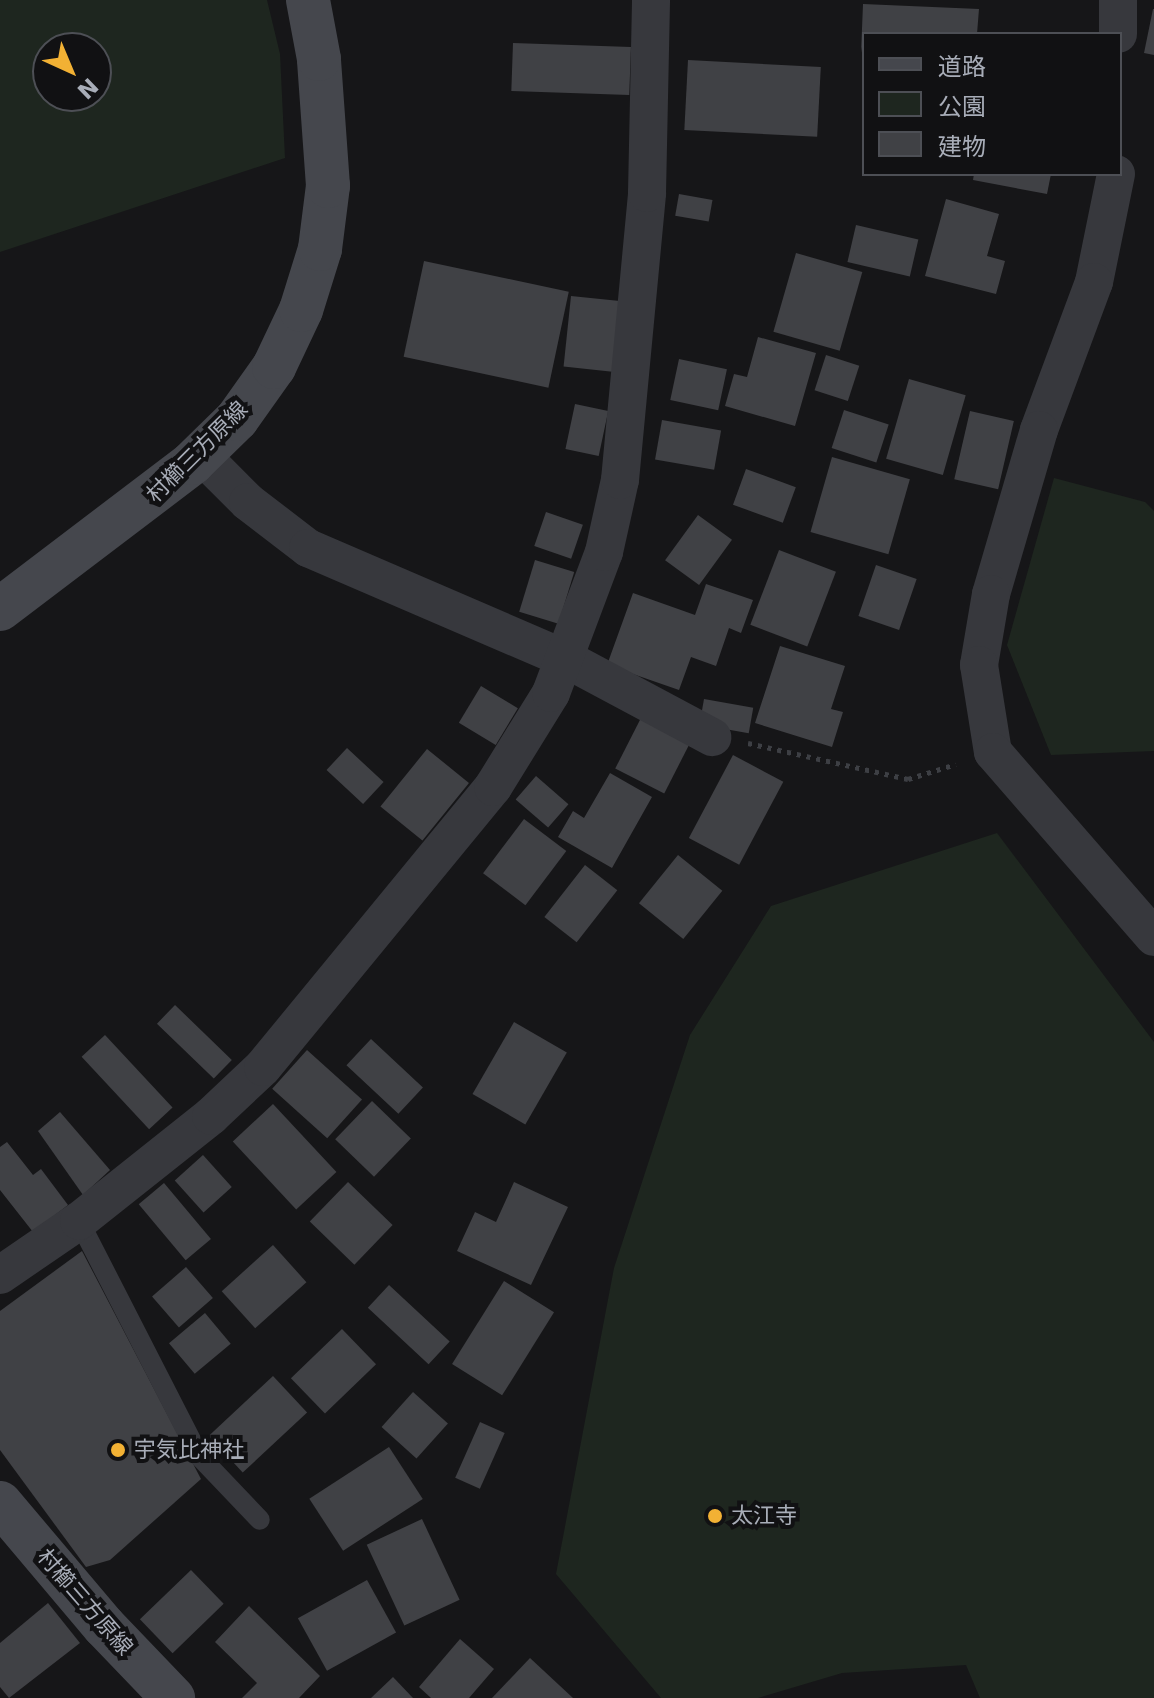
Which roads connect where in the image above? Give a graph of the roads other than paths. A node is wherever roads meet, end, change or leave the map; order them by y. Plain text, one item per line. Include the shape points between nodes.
1 (308, 0) edge
2 (651, 0) edge
3 (1118, 0) edge
4 (1118, 32) edge
5 (1116, 176) edge
6 (201, 455) junction
7 (0, 609) edge
8 (566, 659) junction
9 (712, 737) road end
10 (1154, 937) edge
11 (79, 1221) junction
12 (0, 1275) edge
13 (0, 1503) edge
14 (260, 1520) dead end
15 (173, 1698) edge

1 - 6 main road, 村櫛三方原線 via 325,122 328,186 320,249 301,310 274,367 237,419
2 - 8 street via 647,193 620,480 604,552
3 - 4 street
5 - 10 street via 1094,282 1039,430 991,594 979,665 993,752
6 - 7 main road, 村櫛三方原線 via 144,505
6 - 8 street via 277,527 308,548
8 - 9 street
8 - 11 street via 534,726 493,787 263,1067 211,1116
11 - 12 street
11 - 14 lane via 199,1456
13 - 15 main road, 村櫛三方原線

